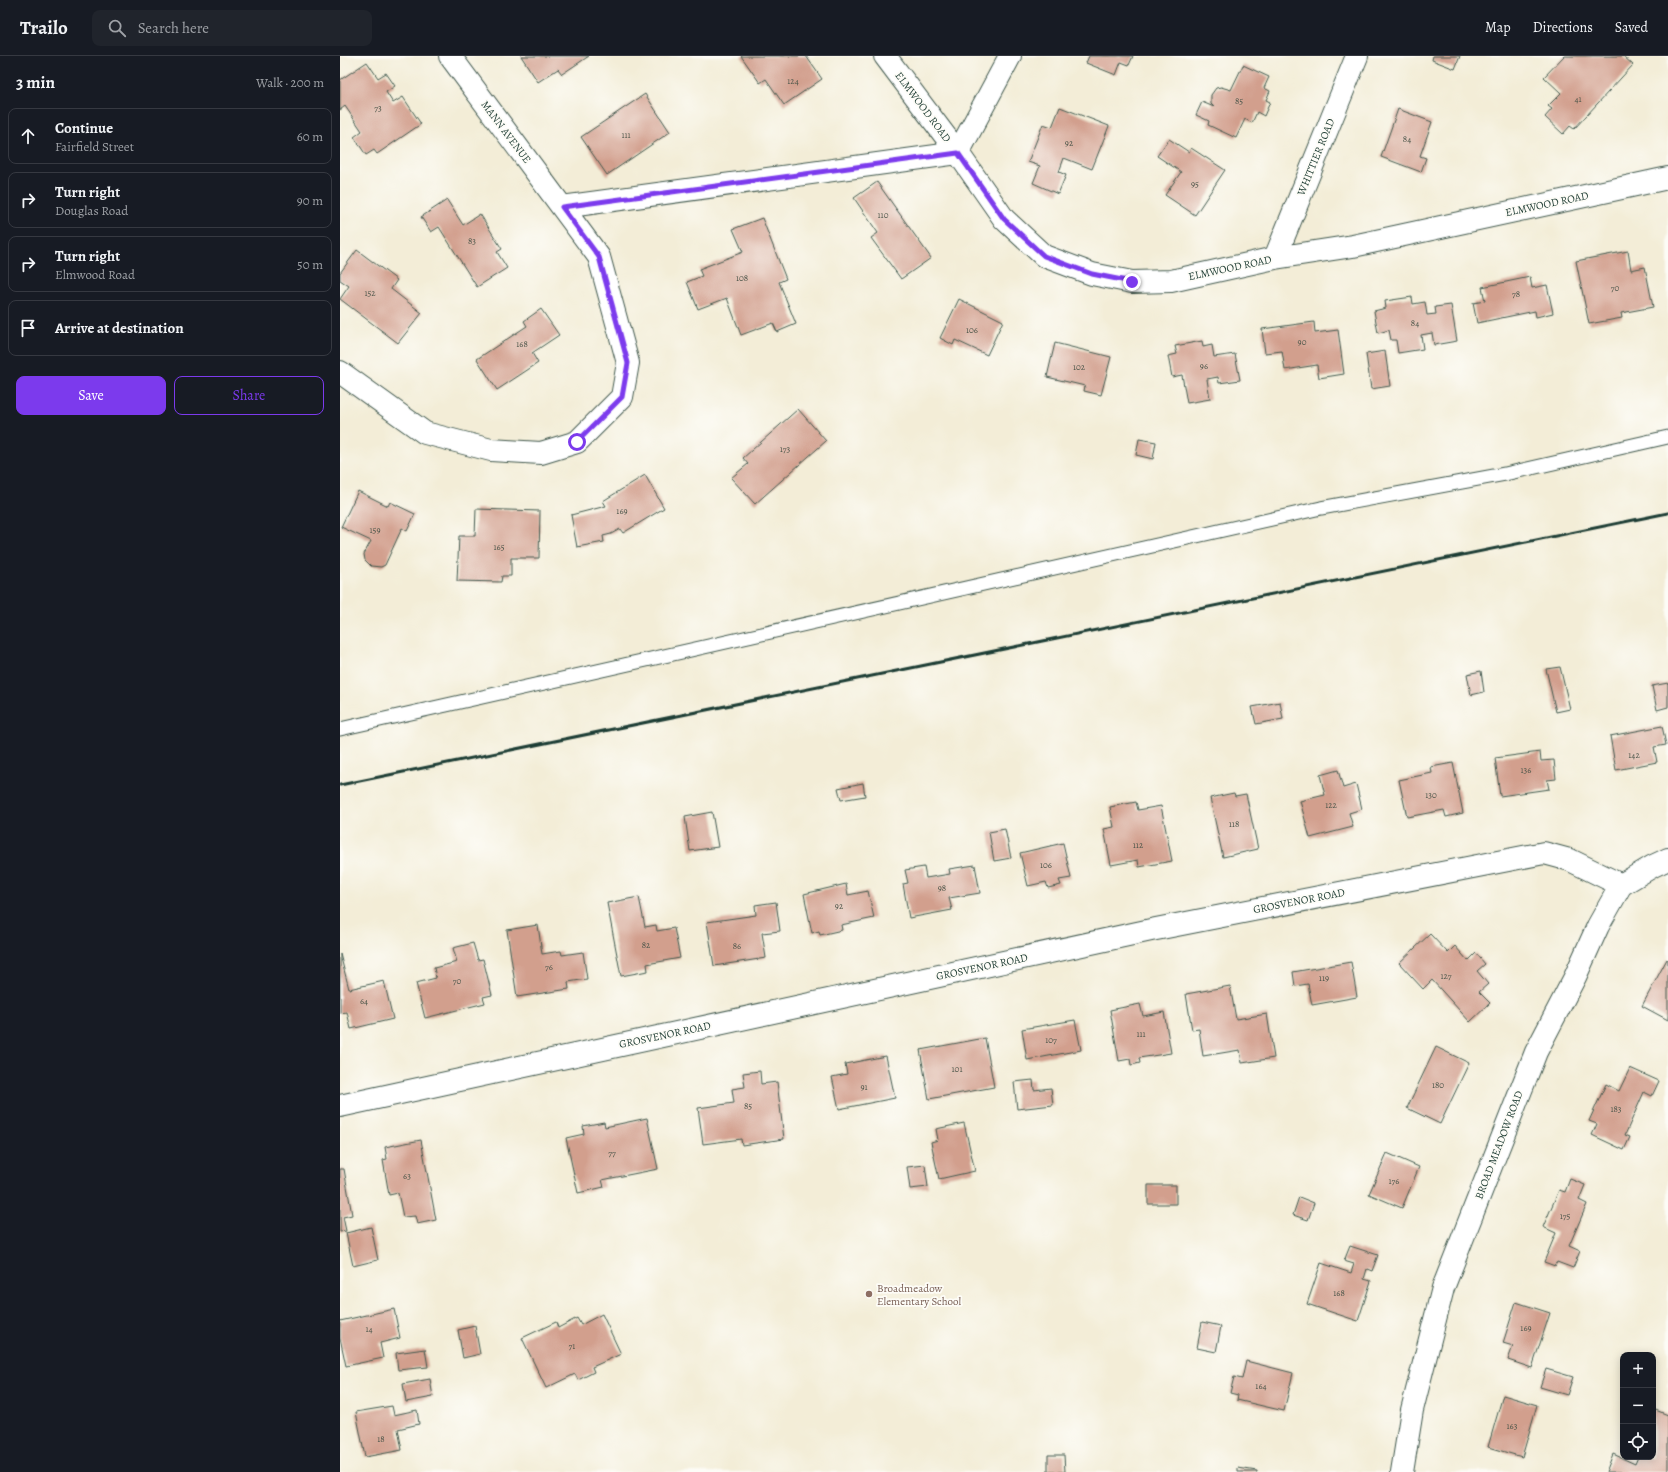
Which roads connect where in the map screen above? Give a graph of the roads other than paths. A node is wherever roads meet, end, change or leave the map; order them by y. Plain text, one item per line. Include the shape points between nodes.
1 (450, 56) edge
2 (885, 56) edge
3 (1010, 56) edge
4 (1357, 56) edge
5 (958, 153) junction
6 (1668, 178) edge
7 (562, 207) junction
8 (1274, 258) junction
9 (340, 372) edge
10 (1668, 437) edge
11 (340, 729) edge
12 (1668, 859) edge
13 (1621, 884) junction
14 (340, 1106) edge
15 (1402, 1472) edge

1 - 7 street, MANN AVENUE
2 - 5 street, ELMWOOD ROAD
3 - 5 street
4 - 8 street, WHITTIER ROAD
5 - 7 street
5 - 8 street, ELMWOOD ROAD via 1004,219 1044,256 1092,274 1132,282 1171,281
6 - 8 street, ELMWOOD ROAD via 1353,246
7 - 9 street, MANN AVENUE via 599,257 628,363 622,397 577,442 541,453 491,450 425,433
10 - 11 lane via 1505,474 1314,510
12 - 13 street
13 - 14 street, GROSVENOR ROAD via 1570,860 1544,853 1151,930
13 - 15 street, BROAD MEADOW ROAD via 1536,1052 1443,1288 1412,1410

